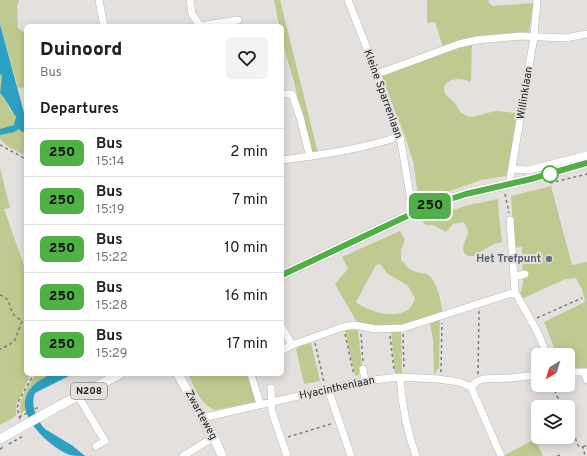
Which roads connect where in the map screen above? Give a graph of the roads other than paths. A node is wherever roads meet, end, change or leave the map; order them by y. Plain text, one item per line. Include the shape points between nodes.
1 (99, 0) edge
2 (190, 0) edge
3 (348, 0) edge
4 (537, 0) edge
5 (238, 20) dead end
6 (104, 24) edge
7 (199, 24) edge
8 (213, 24) edge
9 (587, 34) edge
10 (534, 36) junction
11 (378, 74) junction
12 (284, 94) edge
13 (400, 136) junction
14 (587, 155) edge
15 (310, 157) junction
16 (284, 160) edge
17 (587, 164) edge
18 (512, 169) junction
19 (507, 188) junction
20 (413, 213) junction
21 (510, 220) road end
22 (284, 274) edge
23 (525, 274) dead end
24 (514, 277) junction
25 (515, 292) junction
26 (284, 331) edge
27 (292, 345) junction
28 (544, 348) edge
29 (284, 349) edge
30 (363, 369) road end
31 (585, 372) edge
32 (531, 375) edge
33 (116, 376) edge
34 (179, 376) edge
35 (252, 376) edge
36 (400, 376) junction
37 (587, 380) edge
38 (365, 381) junction
39 (471, 387) junction
40 (271, 388) dead end
41 (326, 388) junction
42 (78, 396) junction
43 (271, 403) junction
44 (260, 404) junction
45 (202, 418) junction
46 (214, 437) junction
47 (1, 443) edge
48 (96, 446) dead end
49 (183, 456) edge
50 (222, 456) edge
51 (287, 456) edge
52 (351, 456) edge
53 (416, 456) edge
54 (501, 456) edge

1 - 6 street
2 - 7 street via 192,14
3 - 11 street, Kleine Sparrenlaan
4 - 10 street, Willinklaan
5 - 8 street
9 - 10 street via 565,38
10 - 11 street via 476,40 459,44
10 - 18 street, Willinklaan
11 - 13 street, Kleine Sparrenlaan
12 - 15 street via 292,94
13 - 15 street
13 - 20 street, Kleine Sparrenlaan
14 - 18 street via 529,170
15 - 16 street
17 - 19 main road
18 - 19 street, Willinklaan
19 - 20 main road via 466,194
20 - 22 main road
21 - 24 street
23 - 24 street
24 - 25 street
25 - 27 street via 403,328 343,326
25 - 28 street
26 - 27 street
27 - 29 street
30 - 38 street
31 - 37 street
32 - 39 street via 480,380
33 - 42 main road, N208
34 - 45 main road, Zwarteweg
35 - 44 street
36 - 38 street, Hyacinthenlaan
36 - 39 street, Hyacinthenlaan via 441,375
36 - 53 street via 401,403
38 - 41 street, Hyacinthenlaan
39 - 54 street
40 - 43 street
41 - 43 street, Hyacinthenlaan
41 - 52 street
42 - 47 main road, N208 via 40,417 24,420
42 - 48 street via 105,441
43 - 44 street, Hyacinthenlaan
43 - 51 street
44 - 45 street, Hyacinthenlaan
45 - 46 main road, Zwarteweg
46 - 49 street
46 - 50 main road, Zwarteweg

